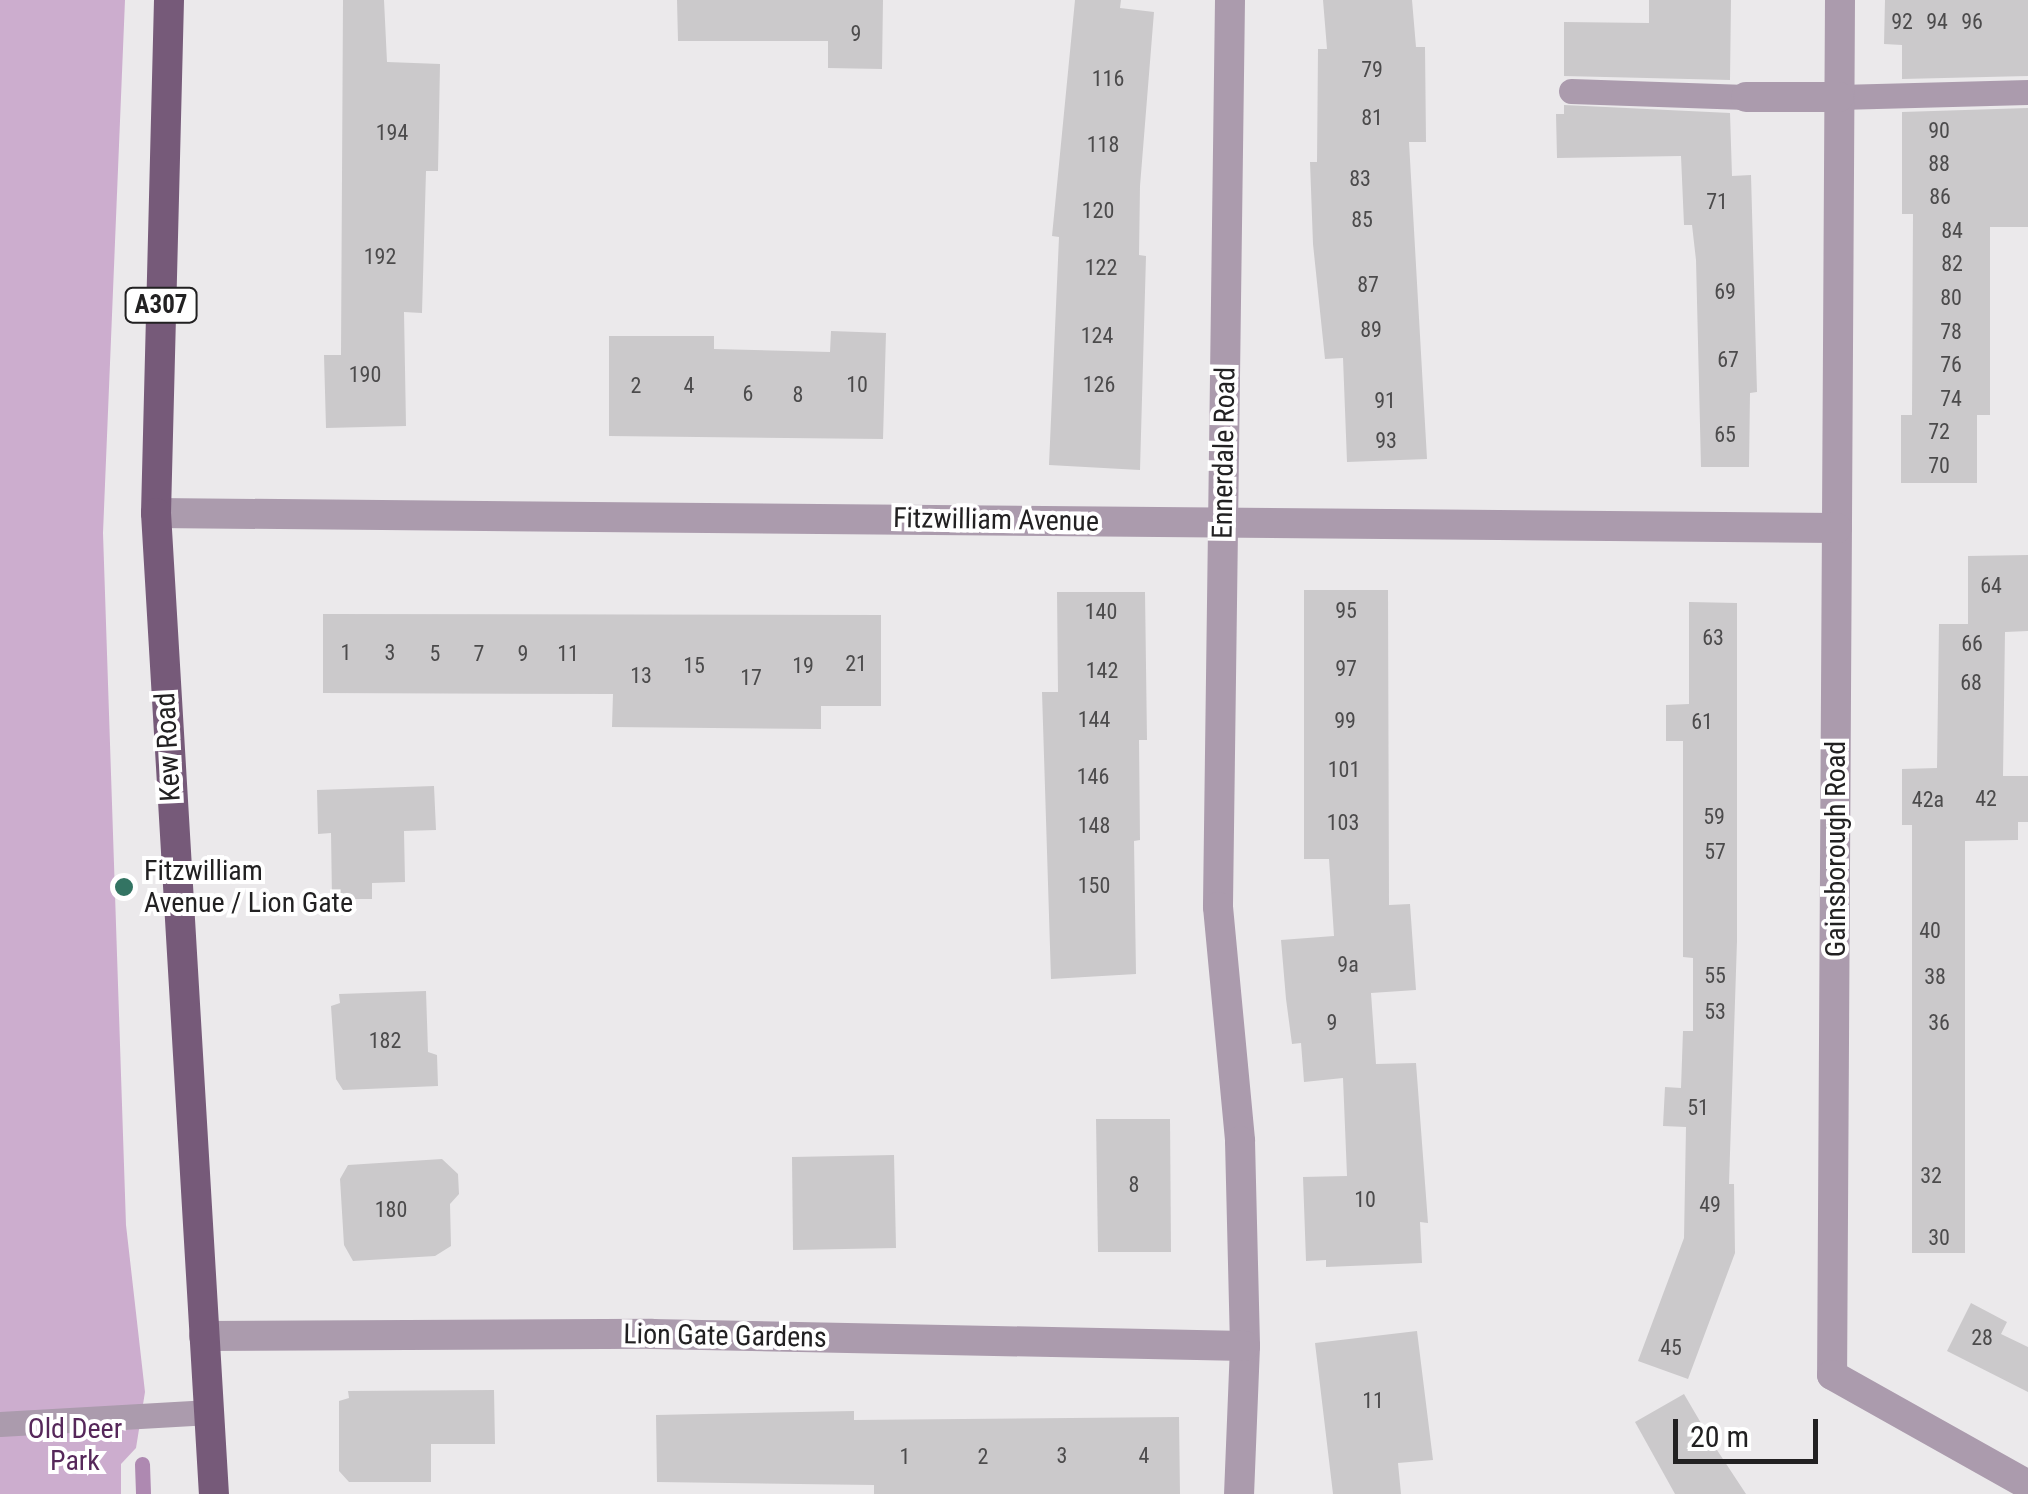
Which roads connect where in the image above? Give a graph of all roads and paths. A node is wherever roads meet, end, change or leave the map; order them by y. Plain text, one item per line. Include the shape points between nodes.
1 (169, 0) edge
2 (1230, 0) edge
3 (1840, 0) edge
4 (1571, 91) dead end
5 (2028, 92) edge
6 (1746, 97) joint
7 (1839, 97) junction
8 (156, 512) junction
9 (1223, 522) junction
10 (1836, 528) junction
11 (204, 1336) junction
12 (1246, 1346) junction
13 (210, 1412) junction
14 (0, 1424) edge
15 (2028, 1486) edge
16 (214, 1494) edge
17 (1239, 1494) edge

1 - 8 main road, Kew Road / A307
2 - 9 street, Ennerdale Road
3 - 7 street, Gainsborough Road
4 - 6 lane
5 - 7 lane
6 - 7 street
7 - 10 street, Gainsborough Road
8 - 9 street, Fitzwilliam Avenue
8 - 11 main road, Kew Road / A307
9 - 10 street, Fitzwilliam Avenue
9 - 12 street, Ennerdale Road via 1218,906 1240,1141
10 - 15 street, Gainsborough Road via 1832,1376
11 - 12 street, Lion Gate Gardens via 652,1334
11 - 13 main road, Kew Road / A307
12 - 17 street
13 - 14 lane
13 - 16 main road, Kew Road / A307

